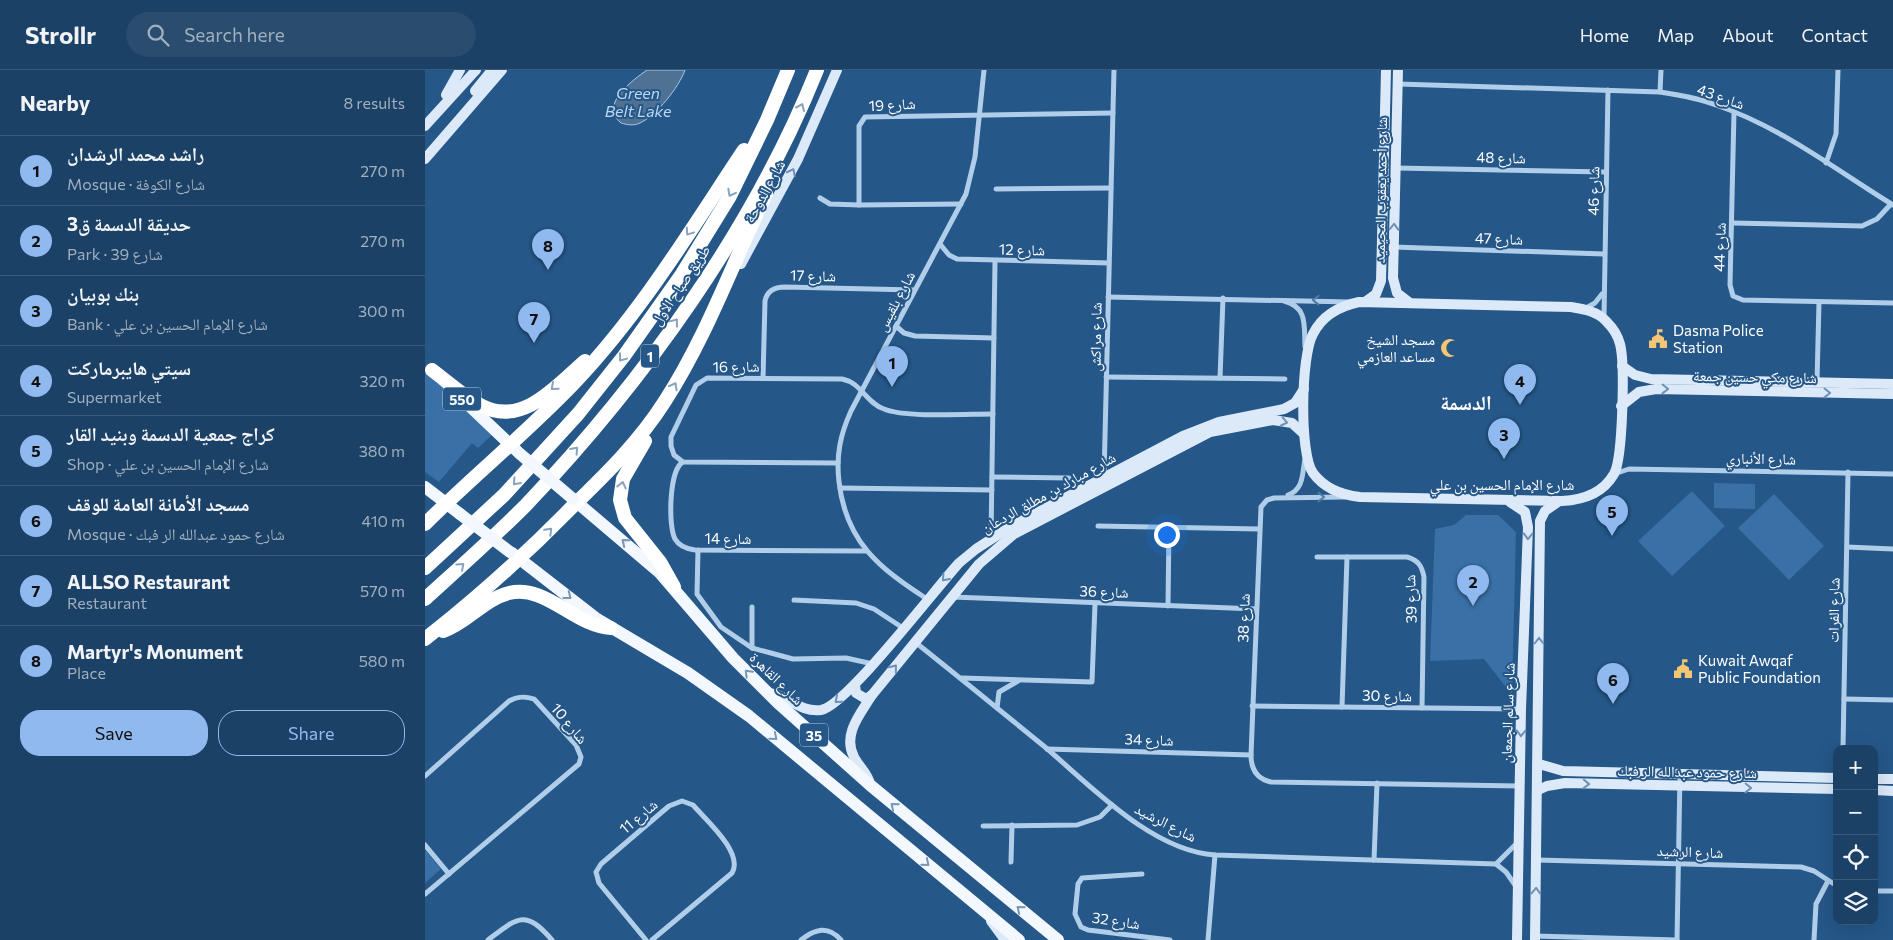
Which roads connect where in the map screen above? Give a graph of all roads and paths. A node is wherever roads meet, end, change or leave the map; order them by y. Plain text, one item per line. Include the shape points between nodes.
1 (460, 70) edge
2 (476, 70) edge
3 (492, 70) edge
4 (502, 70) edge
5 (788, 70) edge
6 (817, 70) edge
7 (837, 70) edge
8 (984, 70) edge
9 (1114, 70) edge
10 (1386, 70) edge
11 (1398, 70) edge
12 (1661, 70) edge
13 (1838, 70) edge
14 (1398, 84) junction
15 (1608, 90) junction
16 (1660, 92) junction
17 (1734, 112) junction
18 (1113, 114) junction
19 (981, 115) junction
20 (767, 120) junction
21 (457, 122) junction
22 (425, 125) edge
23 (791, 128) junction
24 (425, 159) edge
25 (1826, 163) junction
26 (1396, 168) junction
27 (1606, 172) junction
28 (1111, 188) junction
29 (996, 189) dead end
30 (820, 198) dead end
31 (961, 204) junction
32 (859, 205) junction
33 (1892, 205) edge
34 (1732, 223) junction
35 (940, 244) junction
36 (1393, 247) junction
37 (1604, 254) junction
38 (995, 261) junction
39 (1109, 263) junction
40 (915, 290) junction
41 (1604, 292) junction
42 (1108, 296) junction
43 (1223, 298) junction
44 (1274, 299) junction
45 (1362, 302) junction
46 (1819, 302) junction
47 (1893, 303) edge
48 (1411, 304) junction
49 (1584, 309) junction
50 (1604, 319) junction
51 (708, 321) junction
52 (896, 326) junction
53 (617, 333) junction
54 (994, 338) junction
55 (1306, 358) junction
56 (1622, 366) junction
57 (428, 367) edge
58 (1106, 377) junction
59 (763, 378) junction
60 (1221, 378) junction
61 (1285, 379) dead end
62 (1817, 382) junction
63 (1893, 384) edge
64 (1305, 386) junction
65 (862, 390) junction
66 (1893, 394) edge
67 (1621, 406) junction
68 (993, 414) junction
69 (647, 427) junction
70 (1303, 433) junction
71 (515, 449) junction
72 (1306, 451) junction
73 (1618, 458) junction
74 (683, 462) junction
75 (838, 463) junction
76 (1629, 469) junction
77 (1848, 472) junction
78 (1614, 474) junction
79 (1893, 474) edge
80 (992, 477) junction
81 (1069, 478) dead end
82 (1105, 481) junction
83 (425, 488) edge
84 (840, 488) junction
85 (992, 490) junction
86 (1283, 497) junction
87 (1360, 497) junction
88 (1504, 500) junction
89 (575, 501) junction
90 (1562, 501) junction
91 (445, 503) junction
92 (425, 524) edge
93 (1098, 526) dead end
94 (1169, 527) junction
95 (1259, 529) junction
96 (991, 540) junction
97 (1847, 547) junction
98 (1893, 549) edge
99 (697, 550) junction
100 (866, 551) junction
101 (969, 554) junction
102 (515, 556) junction
103 (1317, 556) dead end
104 (1347, 557) junction
105 (979, 564) junction
106 (425, 568) edge
107 (673, 587) junction
108 (952, 597) junction
109 (425, 599) edge
110 (927, 599) junction
111 (793, 600) dead end
112 (1095, 604) junction
113 (1168, 606) junction
114 (751, 607) dead end
115 (1256, 609) junction
116 (611, 628) junction
117 (903, 628) junction
118 (427, 637) edge
119 (915, 642) junction
120 (752, 648) junction
121 (873, 664) junction
122 (1523, 673) junction
123 (1539, 674) junction
124 (961, 678) junction
125 (1021, 680) junction
126 (855, 685) junction
127 (768, 693) junction
128 (872, 694) junction
129 (1844, 698) junction
130 (1893, 700) edge
131 (1252, 706) junction
132 (1343, 707) junction
133 (997, 708) junction
134 (1422, 708) junction
135 (1521, 709) junction
136 (1843, 745) edge
137 (1047, 749) junction
138 (1251, 755) junction
139 (1539, 764) junction
140 (1680, 774) junction
141 (425, 776) edge
142 (1833, 778) edge
143 (1878, 778) edge
144 (1893, 779) edge
145 (1377, 783) junction
146 (870, 786) junction
147 (1520, 786) junction
148 (1680, 787) junction
149 (1833, 789) edge
150 (1538, 790) junction
151 (1878, 790) edge
152 (1893, 791) edge
153 (1112, 806) junction
154 (1012, 825) junction
155 (983, 826) dead end
156 (1518, 841) junction
157 (425, 845) edge
158 (1215, 855) junction
159 (1374, 860) junction
160 (1537, 860) junction
161 (1011, 862) dead end
162 (1679, 863) junction
163 (1496, 864) junction
164 (449, 874) junction
165 (1142, 874) dead end
166 (1828, 881) junction
167 (1833, 884) edge
168 (1517, 888) junction
169 (1878, 891) edge
170 (1893, 891) edge
171 (425, 894) edge
172 (984, 912) junction
173 (1535, 919) junction
174 (1517, 920) junction
175 (1535, 938) edge
176 (488, 940) edge
177 (553, 940) edge
178 (646, 940) edge
179 (651, 940) edge
180 (801, 940) edge
181 (841, 940) edge
182 (1005, 940) edge
183 (1019, 940) edge
184 (1058, 940) edge
185 (1171, 940) edge
186 (1208, 940) edge
187 (1517, 940) edge
188 (1677, 940) edge
189 (1814, 940) edge

1 - 22 street via 456,81
2 - 22 street
3 - 21 street via 470,98
4 - 21 street
5 - 20 highway, طريق صباح الاول / 1
23 -> 6 highway, طريق صباح الاول / 1
51 -> 7 street, شارع الدوحة via 787,182
8 - 19 street, شارع بلقيس
9 - 18 street, شارع مراكش
10 - 45 street, شارع أحمد يعقوب المحيميد via 1381,281 1376,294
11 - 14 street, شارع أحمد يعقوب المحيميد
12 - 16 street
13 - 25 street via 1836,134
14 - 15 street, شارع 43
14 - 26 street, شارع أحمد يعقوب المحيميد
15 - 16 street, شارع 43
15 - 27 street, شارع 46
16 - 17 street, شارع 43 via 1716,104
17 - 25 street, شارع 43 via 1769,127
17 - 34 street, شارع 44
18 - 19 street
18 - 28 street, شارع مراكش
19 - 31 street, شارع بلقيس via 973,168
19 - 32 street, شارع 19 via 865,116 859,126
20 -> 53 highway
20 -> 106 highway, طريق صباح الاول / 1 via 730,196 682,274 625,356 504,496
21 - 24 street
23 - 51 highway via 781,163
109 -> 23 highway, طريق صباح الاول / 1 via 524,506 612,407 683,312 727,244
25 - 33 street, شارع 43
26 - 27 street, شارع 48
36 -> 26 street, شارع أحمد يعقوب المحيميد
27 - 37 street, شارع 46
28 - 29 street
28 - 39 street, شارع مراكش
30 - 32 street via 830,204
31 - 32 street
31 - 35 street, شارع بلقيس
33 - 34 street via 1877,219 1862,226
34 - 46 street, شارع 44 via 1730,285 1733,296 1743,300
35 - 38 street, شارع 12 via 947,254 955,258
35 - 40 street, شارع بلقيس
36 - 37 street, شارع 47
36 - 48 street, شارع أحمد يعقوب المحيميد via 1395,287 1399,296
37 - 41 street, شارع 46
38 - 39 street, شارع 12
38 - 54 street
39 - 42 street, شارع مراكش
40 - 52 street, شارع بلقيس
40 - 59 street, شارع 17 via 773,289 765,301
41 - 49 street via 1595,303
41 - 50 street, شارع 46
42 - 43 street
42 - 58 street, شارع مراكش
43 - 44 street
43 - 60 street
45 -> 44 street
44 - 55 street via 1293,304 1302,312
45 - 48 street, شارع الإمام الحسين بن علي
45 - 55 street, شارع الإمام الحسين بن علي via 1342,307 1323,320 1311,338
46 - 47 street, شارع 44
46 - 62 street
48 - 49 street, شارع الإمام الحسين بن علي
49 - 50 street, شارع الإمام الحسين بن علي
50 - 56 street via 1620,344
69 -> 51 highway via 674,387
52 - 54 street via 915,336
52 - 65 street, شارع بلقيس
53 -> 57 highway via 541,399 513,412 485,408
53 - 71 highway
54 - 68 street
55 - 64 street, شارع الإمام الحسين بن علي
56 - 62 street, شارع مكي حسين جمعة via 1635,375 1651,379
56 - 67 street
57 - 71 main road, 550
58 - 60 street
58 - 82 street, شارع مراكش
59 - 65 street, شارع 16 via 842,379 853,382
59 - 74 street, شارع 16 via 707,378 697,384 671,437 673,454
60 - 61 street
62 - 63 street, شارع مكي حسين جمعة
64 - 70 street, شارع الإمام الحسين بن علي
64 - 82 street, شارع مبارك بن مطلق الردعان via 1297,401 1288,408 1204,427
65 - 68 street, شارع 16 via 872,403 892,412
65 - 75 street, شارع بلقيس via 842,432
67 -> 66 street, شارع مكي حسين جمعة via 1635,394 1656,389
67 - 73 street
68 - 80 street
69 - 89 highway via 617,465
107 -> 69 highway via 660,562 625,518 620,500 623,479 643,446
70 - 72 street, شارع الإمام الحسين بن علي
82 -> 70 street, شارع مبارك بن مطلق الردعان via 1225,428 1273,420 1288,422
71 - 89 main road, شارع القاهرة / 35, bridge
71 - 91 highway
72 - 86 street, شارع 38 via 1300,487
72 - 87 street, شارع الإمام الحسين بن علي via 1311,469 1322,482 1341,493
73 - 76 street
73 - 78 street
74 - 75 street
74 - 99 street, شارع 14 via 673,478 673,533 682,546
75 - 84 street, شارع بلقيس
76 - 77 street, شارع الأنباري
76 - 78 street, شارع الأنباري
77 - 79 street, شارع الأنباري
77 - 97 street, شارع الفرات
78 - 90 street, شارع الإمام الحسين بن علي via 1592,494 1578,500
80 - 81 street
80 - 85 street
82 - 96 street, شارع مبارك بن مطلق الردعان via 1020,521
82 - 105 street, شارع مبارك بن مطلق الردعان via 1014,534
83 - 91 main road
84 - 85 street
84 - 100 street, شارع بلقيس via 849,524
85 - 96 street
86 -> 87 street, شارع 38
86 - 95 street, شارع 38 via 1271,498 1263,505
87 - 88 street, شارع الإمام الحسين بن علي
88 - 90 street, شارع الإمام الحسين بن علي
88 -> 122 street, شارع سالم الجمعان via 1523,509 1527,518
102 -> 89 highway
107 -> 89 main road, شارع القاهرة / 35
123 -> 90 street, شارع سالم الجمعان via 1540,521 1547,508
91 - 92 highway
91 - 102 main road, 35, bridge
93 - 94 street
94 - 95 street
94 - 113 street
95 - 115 street, شارع 38
96 - 101 street, شارع مبارك بن مطلق الردعان
97 - 98 street
97 - 129 street, شارع الفرات
99 - 100 street, شارع 14
99 - 120 street via 697,594 721,628
100 - 110 street, شارع بلقيس
101 - 105 street
101 -> 110 street, شارع مبارك بن مطلق الردعان
102 -> 116 main road, 35
102 - 118 highway
103 - 104 street, شارع 39
104 - 132 street
104 - 134 street, شارع 39 via 1407,557 1421,567 1424,578
105 - 108 street, شارع مبارك بن مطلق الردعان
127 -> 107 main road, شارع القاهرة / 35 via 733,658
108 - 112 street, شارع 36
108 - 119 street, شارع مبارك بن مطلق الردعان
110 - 117 street, شارع مبارك بن مطلق الردعان
111 - 117 street via 856,603 874,609
112 - 113 street, شارع 36
112 - 125 street via 1092,682
113 - 115 street, شارع 36
114 - 120 street
115 - 131 street, شارع 38
116 - 118 highway via 590,624 540,596 518,592 498,597 461,622
116 -> 172 main road, 35 via 719,694
117 - 121 street, شارع مبارك بن مطلق الردعان
119 - 124 street, شارع الرشيد
128 -> 119 street, شارع مبارك بن مطلق الردعان
120 - 121 street via 793,659 846,658
121 - 126 street, شارع مبارك بن مطلق الردعان
122 - 123 street via 1532,667
122 - 135 street, شارع سالم الجمعان
123 - 139 street, شارع سالم الجمعان
124 - 125 street
124 - 133 street, شارع الرشيد
125 - 133 street via 1000,690 996,698
126 -> 127 street, شارع مبارك بن مطلق الردعان via 832,705 820,710 806,709 777,694
126 - 128 street via 855,693 862,698
127 - 146 main road, شارع القاهرة / 35
128 - 146 street, شارع مبارك بن مطلق الردعان via 854,723 850,740 853,755 866,773
129 - 130 street
129 - 136 street, شارع الفرات
131 - 132 street, شارع 30
131 - 138 street, شارع 38
132 - 134 street, شارع 30
133 - 137 street, شارع الرشيد
134 - 135 street, شارع 30
135 -> 147 street, شارع سالم الجمعان
137 - 138 street, شارع 34
137 - 153 street, شارع الرشيد
138 - 145 street via 1255,772 1269,782
139 - 140 street, شارع حمود عبدالله الر فبك via 1563,771
139 - 150 street, شارع سالم الجمعان
140 - 142 street, شارع حمود عبدالله الر فبك
140 - 148 street
141 - 164 street, شارع 10 via 516,697 534,699 580,750 579,764
143 - 144 street
145 - 147 street
145 - 159 street
184 -> 146 main road, شارع القاهرة / 35
147 - 156 street, شارع سالم الجمعان
148 -> 149 street, شارع حمود عبدالله الر فبك
150 -> 148 street, شارع حمود عبدالله الر فبك via 1565,783
148 - 162 street
150 - 160 street, شارع سالم الجمعان
151 - 152 street
153 - 154 street via 1100,817 1086,823
153 - 158 street, شارع الرشيد via 1163,838 1194,851
154 - 155 street
154 - 161 street
156 - 163 street
156 - 168 street, شارع سالم الجمعان
157 - 164 street
158 - 159 street, شارع الرشيد
158 - 186 street
159 - 163 street, شارع الرشيد
160 - 162 street, شارع الرشيد
173 -> 160 street, شارع سالم الجمعان
162 - 166 street, شارع الرشيد via 1806,867
162 - 188 street
163 - 168 street via 1510,876
164 - 171 street, شارع 10
165 - 185 street, شارع 32 via 1082,878 1077,887 1077,922 1088,930
166 - 167 street, شارع الرشيد
166 - 189 street via 1816,904
168 - 174 street, شارع سالم الجمعان
169 - 170 street
172 - 182 street
172 - 183 main road, 35
173 - 174 street via 1525,926
173 - 175 street, شارع سالم الجمعان
174 - 187 street, شارع سالم الجمعان
175 - 188 street
176 - 177 street via 512,922 525,920 536,923
178 - 179 street, شارع 11 via 599,883 596,872 603,862 669,806 687,802 733,852 735,867 732,873
180 - 181 street via 813,931 823,930 832,932

